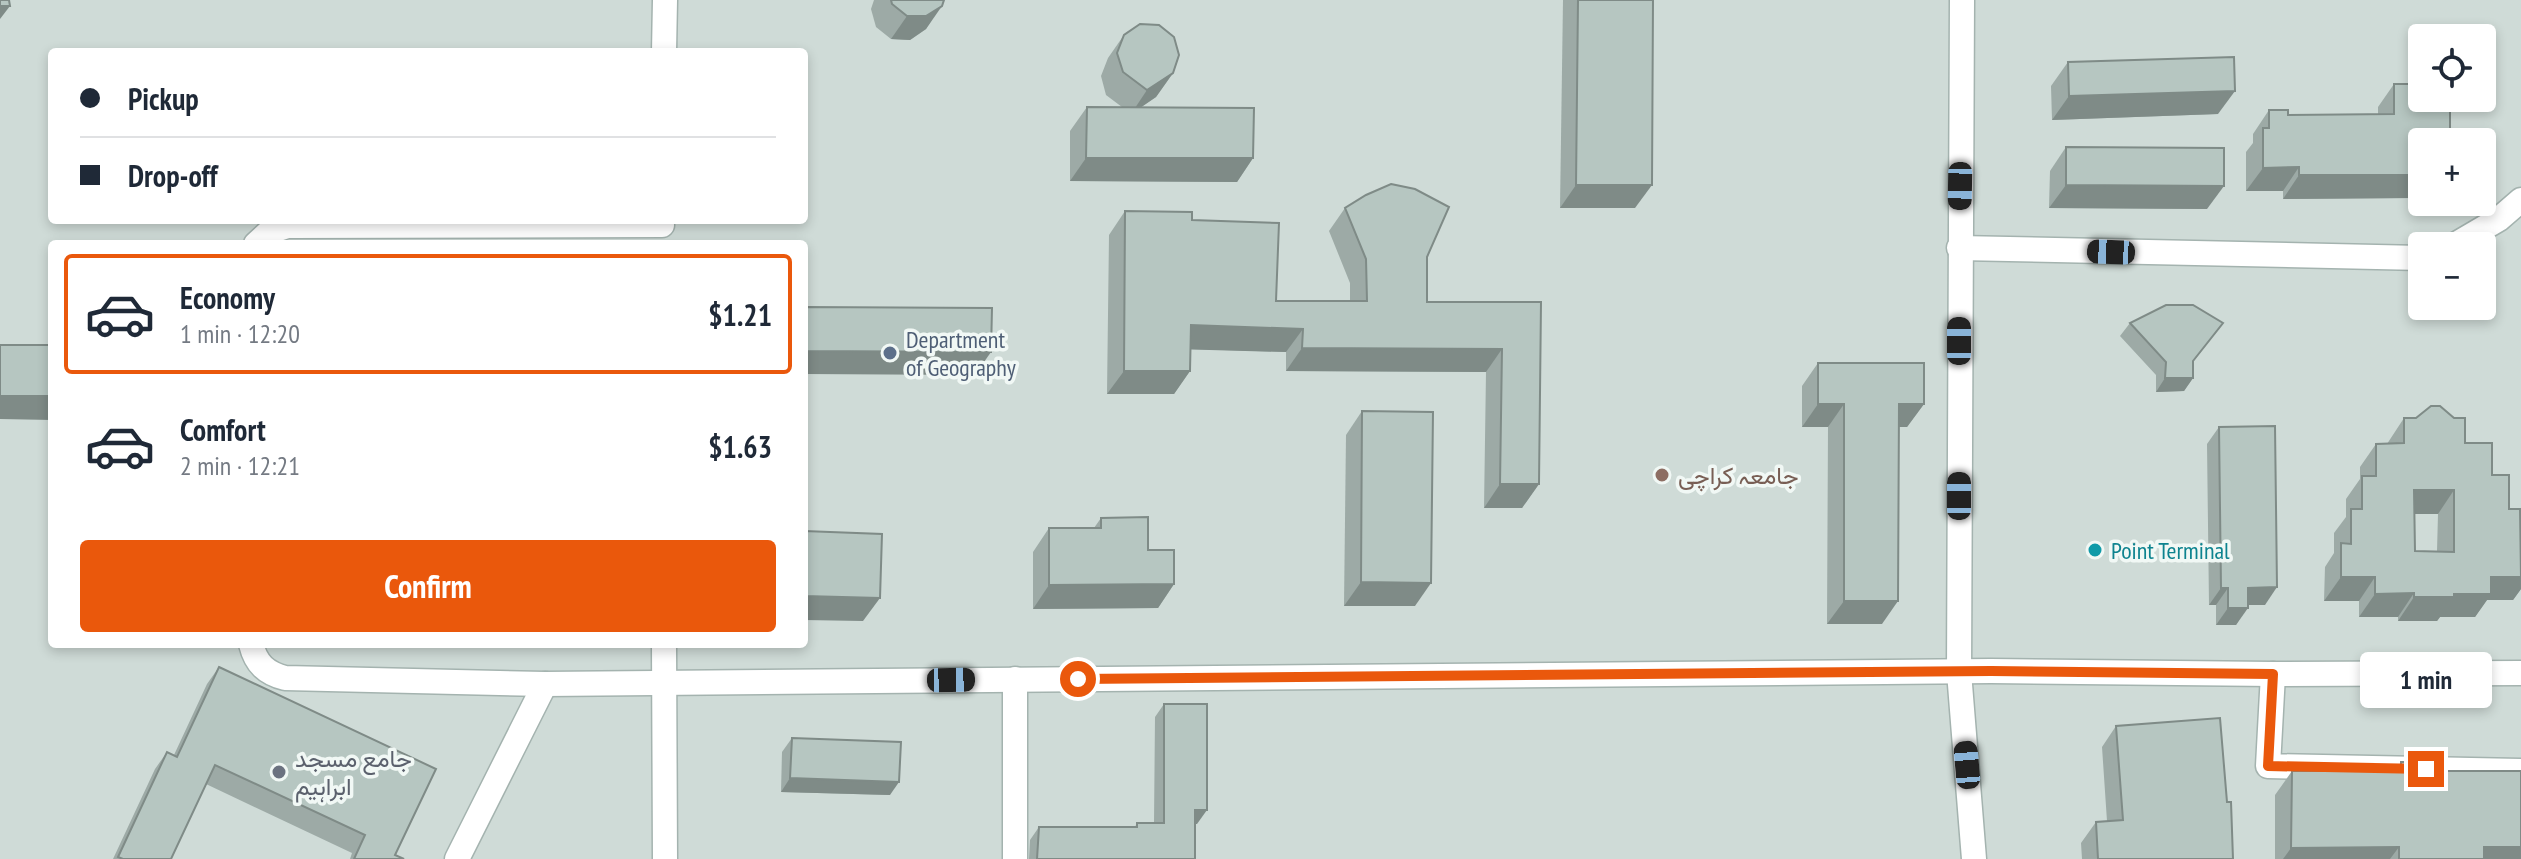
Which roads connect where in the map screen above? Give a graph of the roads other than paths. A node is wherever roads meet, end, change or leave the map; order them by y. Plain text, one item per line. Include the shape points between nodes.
1 (665, 0) edge
2 (1962, 0) edge
3 (664, 48) edge
4 (2521, 200) edge
5 (662, 230) edge
6 (2477, 232) edge
7 (260, 240) edge
8 (1959, 248) junction
9 (2408, 258) edge
10 (252, 648) edge
11 (664, 648) edge
12 (1959, 672) junction
13 (2521, 673) edge
14 (2273, 674) junction
15 (1015, 679) junction
16 (664, 682) junction
17 (545, 684) junction
18 (2521, 771) edge
19 (457, 859) edge
20 (665, 859) edge
21 (1015, 859) edge
22 (1974, 859) edge

1 - 3 street
2 - 8 street
4 - 6 street
5 - 7 street via 287,226
8 - 9 street
8 - 12 street
10 - 17 street via 267,671 285,678
11 - 16 street
12 - 14 street
12 - 15 street
12 - 22 street
13 - 14 street
14 - 18 street via 2268,766
15 - 16 street
15 - 21 street
16 - 17 street
16 - 20 street
17 - 19 street

